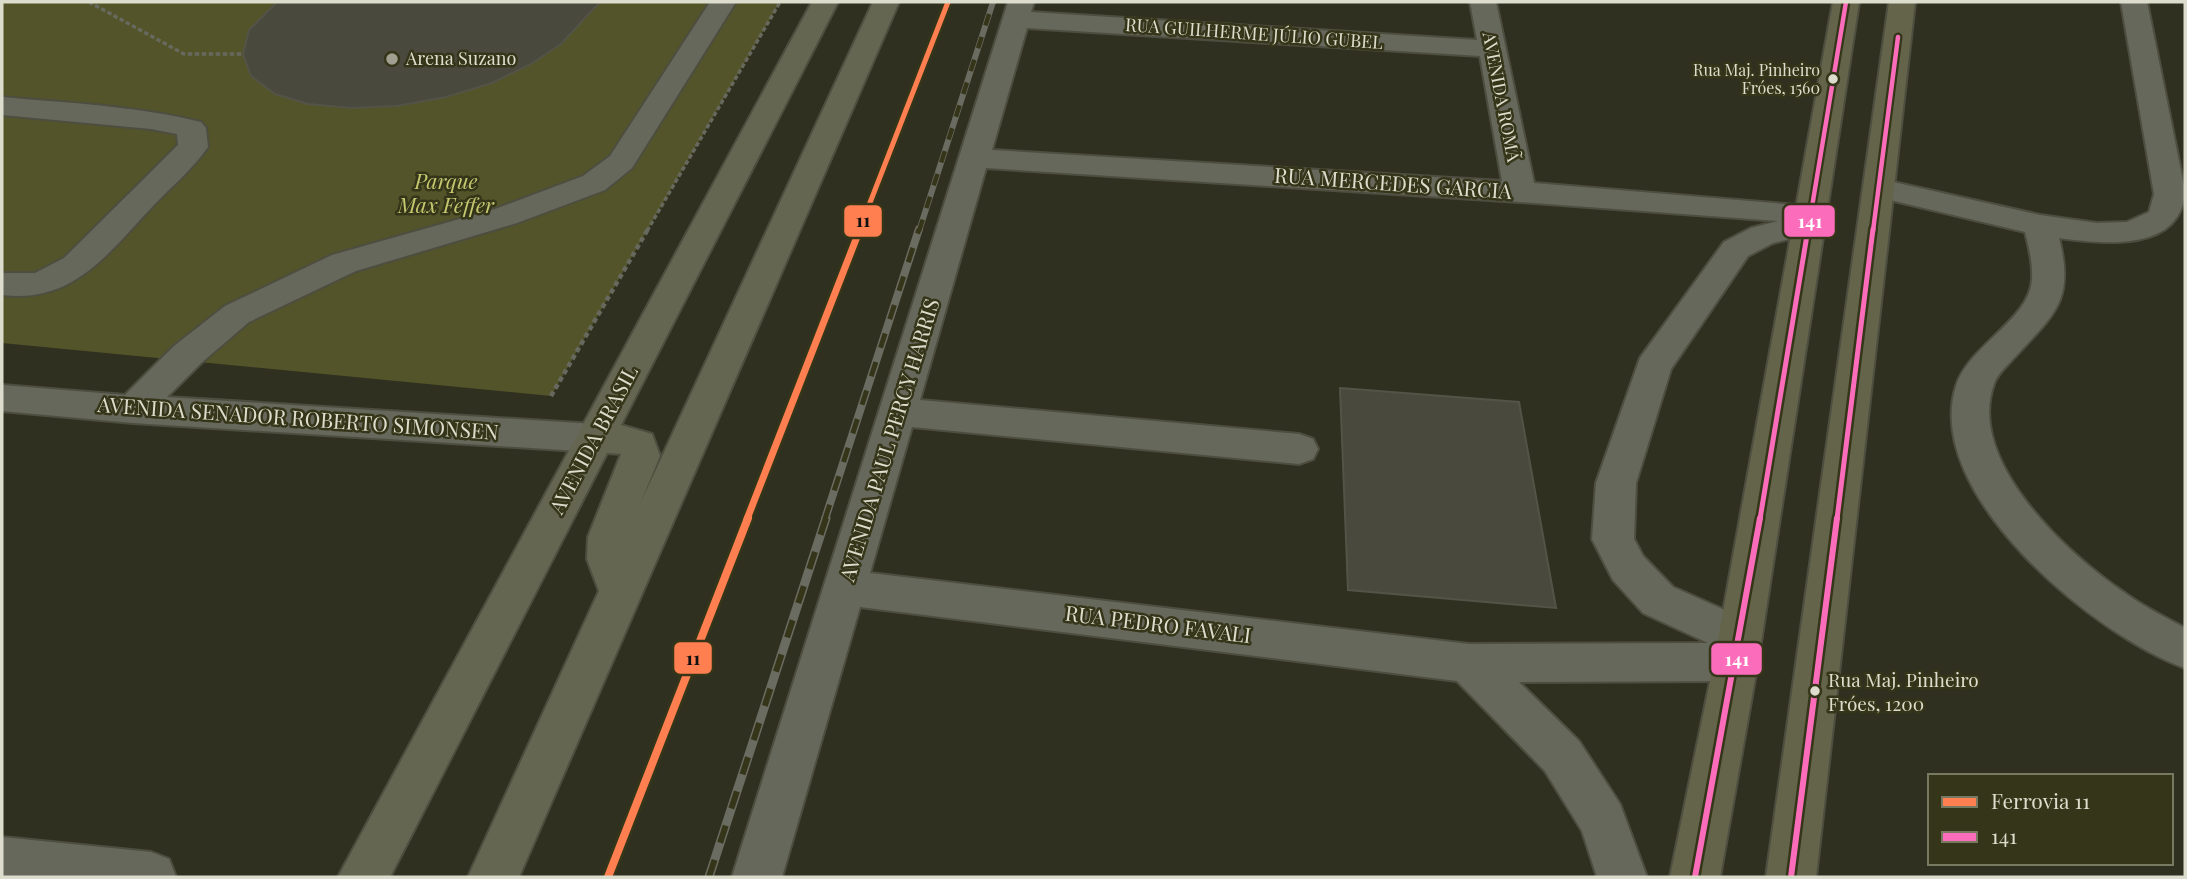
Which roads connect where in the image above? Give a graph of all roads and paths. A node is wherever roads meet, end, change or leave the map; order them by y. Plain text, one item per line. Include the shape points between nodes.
1 (89, 2) edge
2 (723, 2) edge
3 (780, 2) edge
4 (825, 2) edge
5 (886, 2) edge
6 (1483, 2) edge
7 (1846, 2) edge
8 (1902, 2) edge
9 (2134, 2) edge
10 (1018, 10) edge
11 (1492, 49) junction
12 (243, 54) dead end
13 (2, 106) edge
14 (975, 158) junction
15 (1880, 188) junction
16 (1520, 192) junction
17 (1810, 220) junction
18 (2040, 225) junction
19 (2, 284) edge
20 (551, 396) dead end
21 (2, 398) edge
22 (133, 410) junction
23 (899, 412) junction
24 (594, 438) junction
25 (1299, 449) dead end
26 (846, 588) junction
27 (620, 590) junction
28 (1738, 649) junction
29 (2185, 649) edge
30 (1469, 663) junction
31 (2, 861) edge
32 (151, 877) edge
33 (363, 877) edge
34 (493, 877) edge
35 (757, 877) edge
36 (1622, 877) edge
37 (1695, 877) edge
38 (1791, 877) edge

1 - 12 path via 184,54
2 - 22 street via 621,162 594,183 506,216 344,263 248,308 187,355
3 - 20 path
4 - 24 main road, AVENIDA BRASIL
5 - 27 main road
6 - 11 street, AVENIDA ROMÃ
7 - 17 highway
8 - 15 highway
9 - 18 street via 2170,194 2164,217 2127,232
10 - 11 street, RUA GUILHERME JÚLIO GUBEL
10 - 14 street, AVENIDA PAUL PERCY HARRIS
11 - 16 street, AVENIDA ROMÃ
13 - 19 street via 191,128 193,146 76,266 26,288
14 - 16 street, RUA MERCEDES GARCIA
14 - 23 street, AVENIDA PAUL PERCY HARRIS
15 - 18 street
15 - 38 highway
16 - 17 street, RUA MERCEDES GARCIA
17 - 28 highway
17 - 28 street via 1736,249 1653,367 1616,483 1613,539 1628,568 1658,600
18 - 29 street via 2050,285 2044,303 1985,365 1974,385 1967,412 1972,438 1985,473 2059,565 2102,601
21 - 22 street, AVENIDA SENADOR ROBERTO SIMONSEN
22 - 24 street, AVENIDA SENADOR ROBERTO SIMONSEN
23 - 25 street
23 - 26 street, AVENIDA PAUL PERCY HARRIS
24 - 27 main road via 638,444 641,456 610,530 607,550
24 - 33 main road, AVENIDA BRASIL
26 - 30 street, RUA PEDRO FAVALI
26 - 35 street, AVENIDA PAUL PERCY HARRIS
27 - 34 main road
28 - 30 street, RUA PEDRO FAVALI
28 - 37 highway
30 - 36 street via 1562,755 1603,821
31 - 32 street

